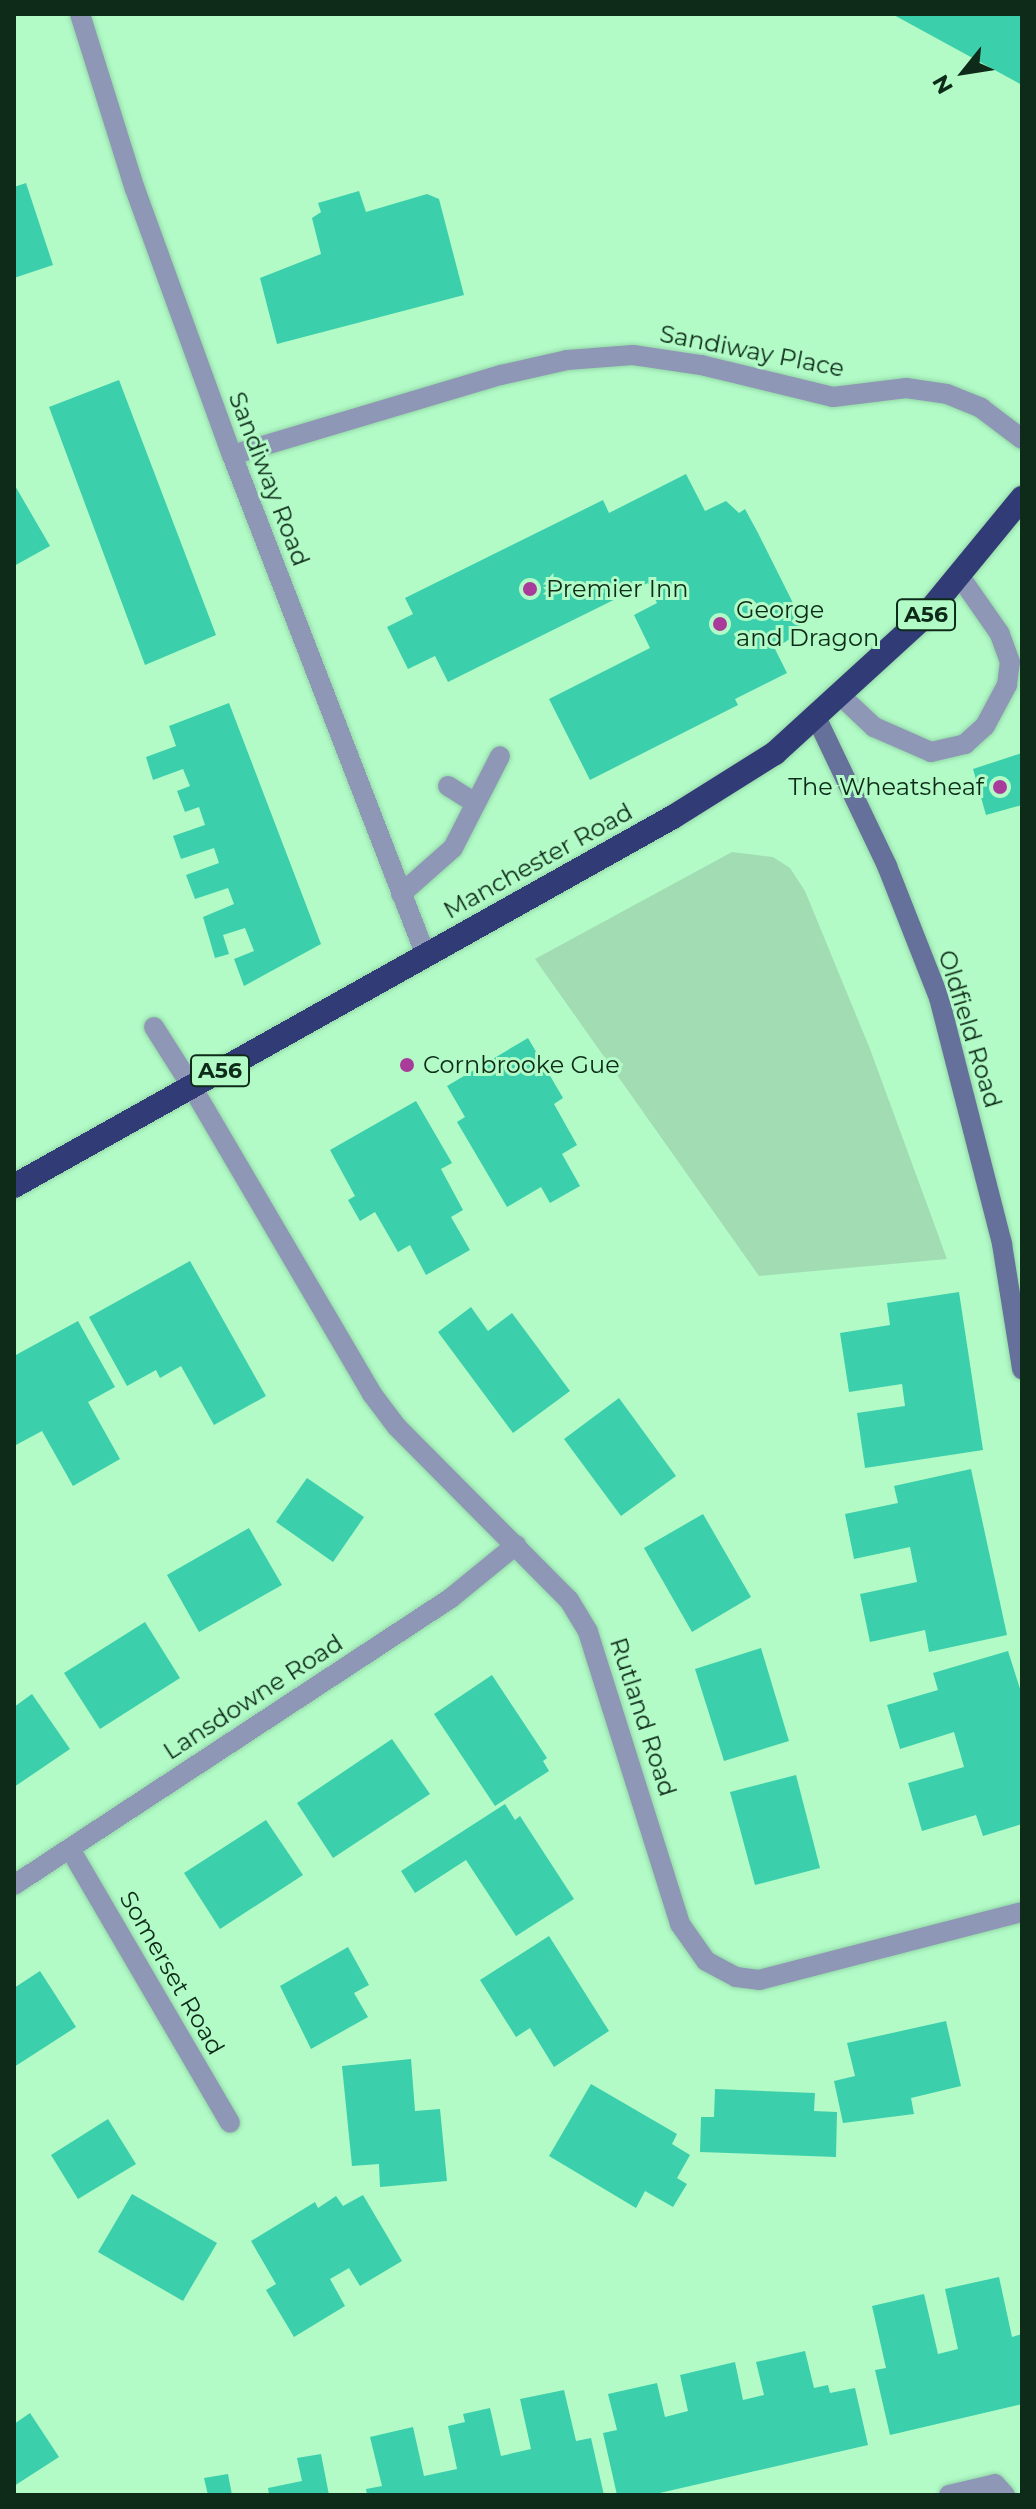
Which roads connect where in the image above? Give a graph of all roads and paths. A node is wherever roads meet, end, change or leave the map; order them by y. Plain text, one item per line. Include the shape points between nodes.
1 (80, 14) edge
2 (1022, 439) edge
3 (232, 455) junction
4 (1022, 498) edge
5 (961, 578) junction
6 (842, 697) junction
7 (817, 719) junction
8 (500, 756) dead end
9 (448, 786) dead end
10 (475, 803) junction
11 (401, 894) junction
12 (426, 956) junction
13 (154, 1027) dead end
14 (192, 1087) junction
15 (14, 1186) edge
16 (1022, 1369) edge
17 (516, 1545) junction
18 (70, 1849) junction
19 (14, 1885) edge
20 (1022, 1912) edge
21 (230, 2123) dead end
22 (949, 2495) edge
23 (1005, 2495) edge

1 - 3 street, Sandiway Road via 135,189
2 - 3 street, Sandiway Place via 981,408 947,394 906,388 833,397 701,365 622,355 501,375
3 - 11 street, Sandiway Road
4 - 5 highway, Manchester Road / A56
5 - 6 highway, Manchester Road / A56
5 - 6 street via 1000,634 1010,662 1007,685 985,726 965,744 931,752 874,727
6 - 7 highway, Manchester Road / A56
7 - 12 highway, Manchester Road / A56 via 775,753 673,817
7 - 16 street, Oldfield Road via 887,866 939,998 1002,1244
8 - 10 street
9 - 10 street
10 - 11 street via 453,848
11 - 12 street, Sandiway Road
12 - 14 highway, Manchester Road / A56
13 - 14 street, Rutland Road
14 - 15 highway, Manchester Road / A56
14 - 17 street, Rutland Road via 372,1394 397,1427
17 - 18 street, Lansdowne Road via 451,1598
17 - 20 street, Rutland Road via 569,1600 588,1632 680,1924 706,1961 736,1977 759,1980
18 - 19 street, Lansdowne Road
18 - 21 street, Somerset Road
22 - 23 street via 995,2484

